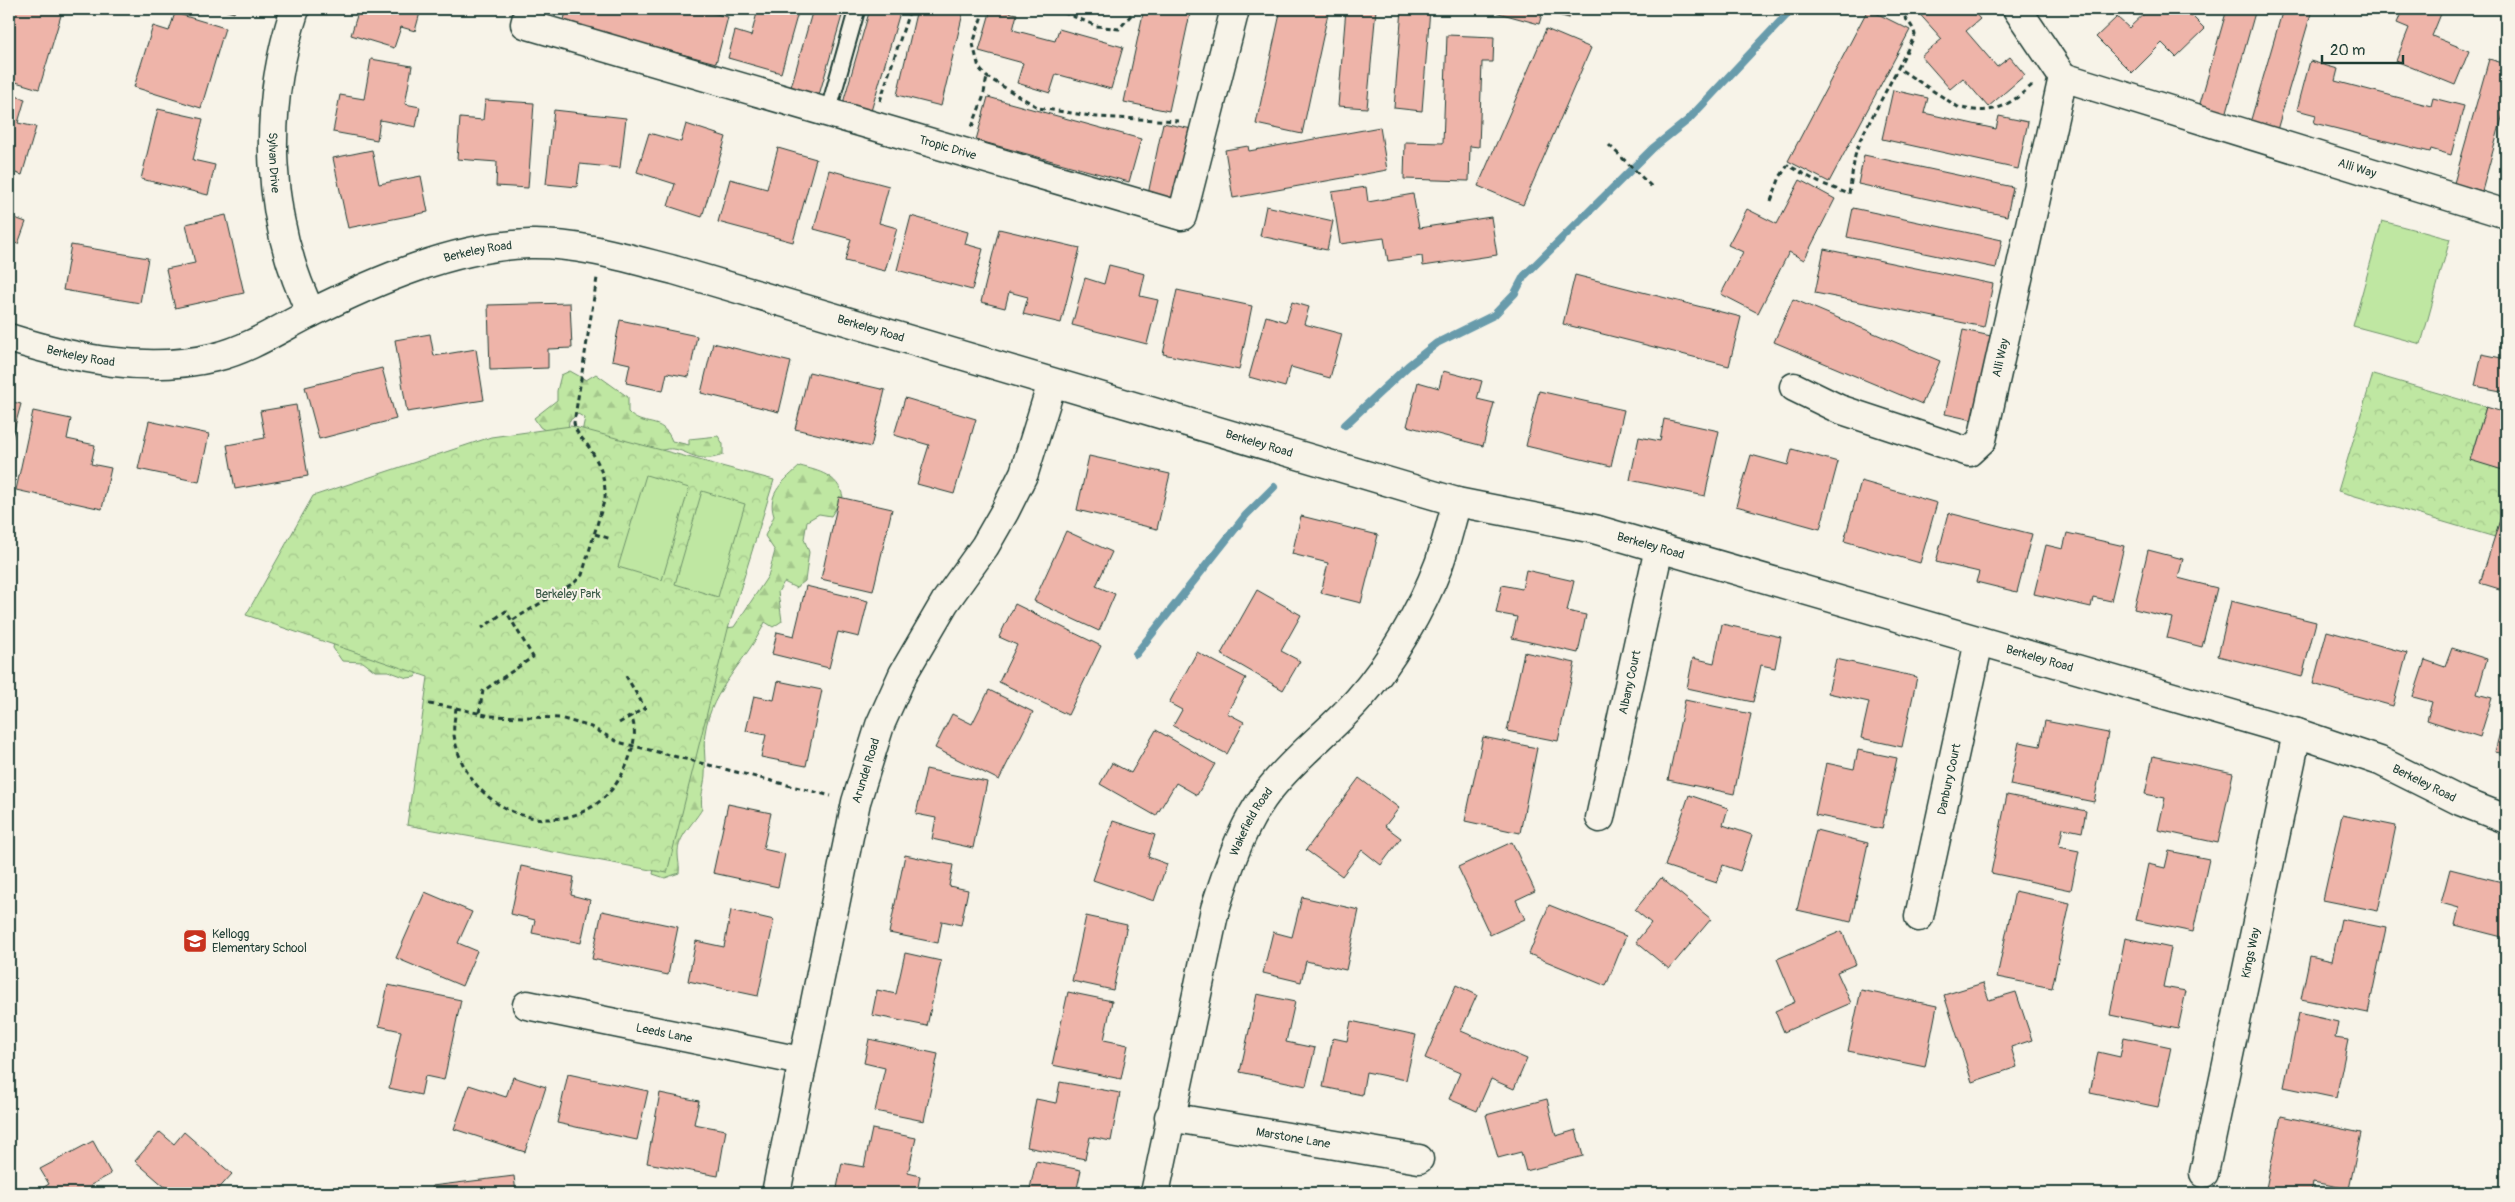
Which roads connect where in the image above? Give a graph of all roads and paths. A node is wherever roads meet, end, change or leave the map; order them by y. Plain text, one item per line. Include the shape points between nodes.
1 (295, 9) edge
2 (529, 9) edge
3 (857, 9) edge
4 (910, 9) edge
5 (984, 9) edge
6 (1055, 9) edge
7 (1132, 9) edge
8 (1235, 9) edge
9 (1900, 9) edge
10 (2017, 9) edge
11 (1898, 68) junction
12 (2059, 70) junction
13 (987, 78) junction
14 (828, 112) junction
15 (872, 125) junction
16 (1204, 127) junction
17 (1609, 145) dead end
18 (962, 151) junction
19 (1654, 188) dead end
20 (1771, 201) dead end
21 (2506, 214) edge
22 (601, 251) junction
23 (311, 313) junction
24 (9, 338) edge
25 (1052, 383) junction
26 (1794, 386) dead end
27 (1457, 502) junction
28 (595, 534) junction
29 (611, 539) dead end
30 (1659, 548) junction
31 (513, 620) dead end
32 (482, 628) dead end
33 (1978, 641) junction
34 (626, 676) dead end
35 (428, 704) dead end
36 (456, 708) junction
37 (479, 713) junction
38 (631, 716) junction
39 (619, 723) dead end
40 (2297, 733) junction
41 (633, 745) junction
42 (856, 802) junction
43 (1600, 818) dead end
44 (2506, 819) edge
45 (1919, 917) dead end
46 (527, 1005) dead end
47 (801, 1061) junction
48 (1169, 1117) junction
49 (1419, 1159) dead end
50 (2204, 1174) dead end
51 (776, 1193) edge
52 (1155, 1193) edge

1 - 23 street, Sylvan Drive via 277,77 273,114 276,178 280,224 290,266
2 - 14 street, Tropic Drive via 525,24
3 - 14 lane
4 - 15 path
5 - 13 path via 973,44 978,68
6 - 7 path via 1097,26 1119,29 1132,14
8 - 16 street, Tropic Drive
9 - 11 path via 1915,35
10 - 12 street
11 - 12 path via 1958,107 1982,111 2005,106
11 - 20 path via 1860,140 1849,194 1788,165
12 - 21 street, Alli Way
12 - 26 street, Alli Way via 1982,440 1969,452 1839,409
13 - 16 path via 1039,108 1097,117 1172,119
13 - 18 path via 983,98
14 - 15 street, Tropic Drive
15 - 18 street, Tropic Drive
16 - 18 street, Tropic Drive via 1182,216
17 - 19 path
22 - 23 street, Berkeley Road via 529,244 488,249 424,264
22 - 25 street, Berkeley Road
22 - 28 path via 574,423 576,432 595,457 606,485
23 - 24 street, Berkeley Road via 217,357 182,362 100,362 52,352
25 - 27 street, Berkeley Road
25 - 42 street, Arundel Road via 1024,473 984,546 945,602 903,674 880,725
27 - 30 street, Berkeley Road via 1594,529
27 - 48 street, Wakefield Road via 1439,564 1418,610 1390,656 1358,700 1274,784 1243,833 1228,866 1215,909
28 - 29 path
28 - 31 path via 586,567 575,582
30 - 33 street, Berkeley Road
30 - 43 street, Albany Court
32 - 37 path via 506,611 533,657 483,691
33 - 40 street, Berkeley Road
33 - 45 street, Danbury Court
34 - 38 path via 645,708
35 - 36 path
36 - 37 path
36 - 41 path via 454,733 458,750 475,783 500,807 532,818 567,817 599,802 622,774
37 - 41 path via 560,718
38 - 39 path
38 - 41 path via 635,724
40 - 44 street, Berkeley Road via 2380,761 2460,801
40 - 50 street, Kings Way
41 - 42 path
42 - 47 street, Arundel Road
46 - 47 street, Leeds Lane
47 - 51 street, Arundel Road
48 - 49 street, Marstone Lane
48 - 52 street, Wakefield Road

